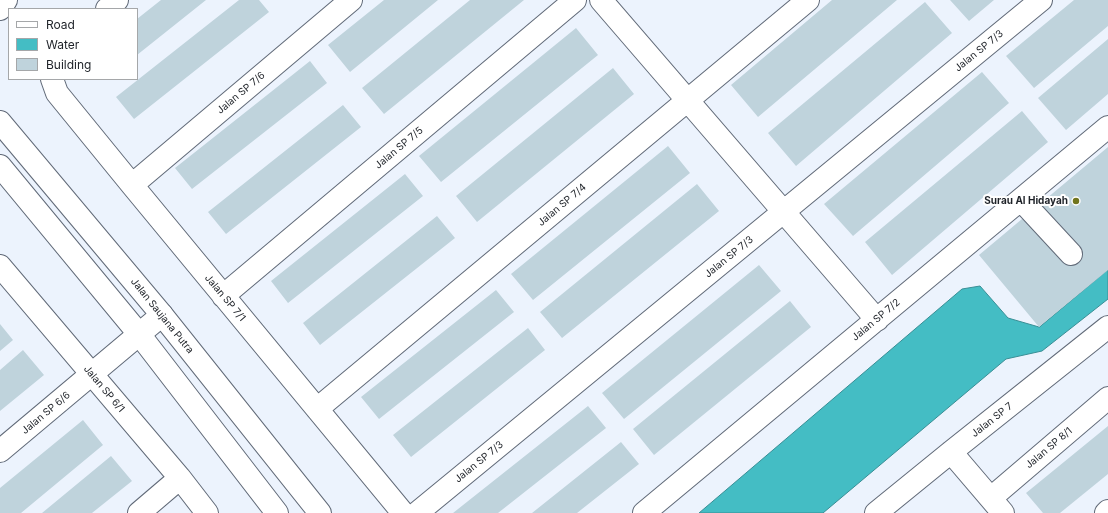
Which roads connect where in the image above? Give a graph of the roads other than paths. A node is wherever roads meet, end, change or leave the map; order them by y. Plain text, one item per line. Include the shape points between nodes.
1 (5, 0) edge
2 (117, 0) edge
3 (351, 0) edge
4 (575, 0) edge
5 (601, 0) edge
6 (808, 0) edge
7 (1041, 0) edge
8 (0, 4) edge
9 (108, 8) edge
10 (0, 9) edge
11 (52, 80) edge
12 (688, 100) junction
13 (0, 122) edge
14 (1108, 127) edge
15 (0, 166) edge
16 (132, 185) junction
17 (1021, 200) junction
18 (784, 212) junction
19 (1071, 254) dead end
20 (0, 266) edge
21 (223, 296) junction
22 (162, 315) junction
23 (876, 320) junction
24 (1108, 327) edge
25 (139, 334) junction
26 (92, 374) junction
27 (1108, 398) edge
28 (317, 409) junction
29 (0, 451) edge
30 (951, 452) junction
31 (180, 478) junction
32 (997, 506) edge
33 (139, 513) edge
34 (207, 513) edge
35 (278, 513) edge
36 (320, 513) edge
37 (403, 513) edge
38 (417, 513) edge
39 (644, 513) edge
40 (876, 513) edge

1 - 8 street
1 - 10 street
2 - 9 street
3 - 16 street, Jalan SP 7/6
4 - 21 street, Jalan SP 7/5
5 - 12 street
6 - 12 street, Jalan SP 7/4
7 - 18 street, Jalan SP 7/3
11 - 16 street, Jalan SP 7/1 via 57,93
12 - 18 street
12 - 28 street, Jalan SP 7/4
13 - 22 street, Jalan Saujana Putra
14 - 17 street, Jalan SP 7/2
15 - 25 street
16 - 21 street, Jalan SP 7/1
17 - 19 street
17 - 23 street, Jalan SP 7/2
18 - 23 street
18 - 38 street, Jalan SP 7/3
20 - 26 street, Jalan SP 6/1
21 - 28 street, Jalan SP 7/1
22 - 25 street, Jalan SP 6/6
22 - 36 street, Jalan Saujana Putra
23 - 39 street, Jalan SP 7/2
24 - 30 street, Jalan SP 7
25 - 26 street, Jalan SP 6/6
25 - 35 street
26 - 29 street, Jalan SP 6/6
26 - 31 street, Jalan SP 6/1
27 - 32 street, Jalan SP 8/1
28 - 37 street, Jalan SP 7/1
30 - 32 street, Jalan SP 8/1
30 - 40 street, Jalan SP 7
31 - 33 street
31 - 34 street, Jalan SP 6/1

